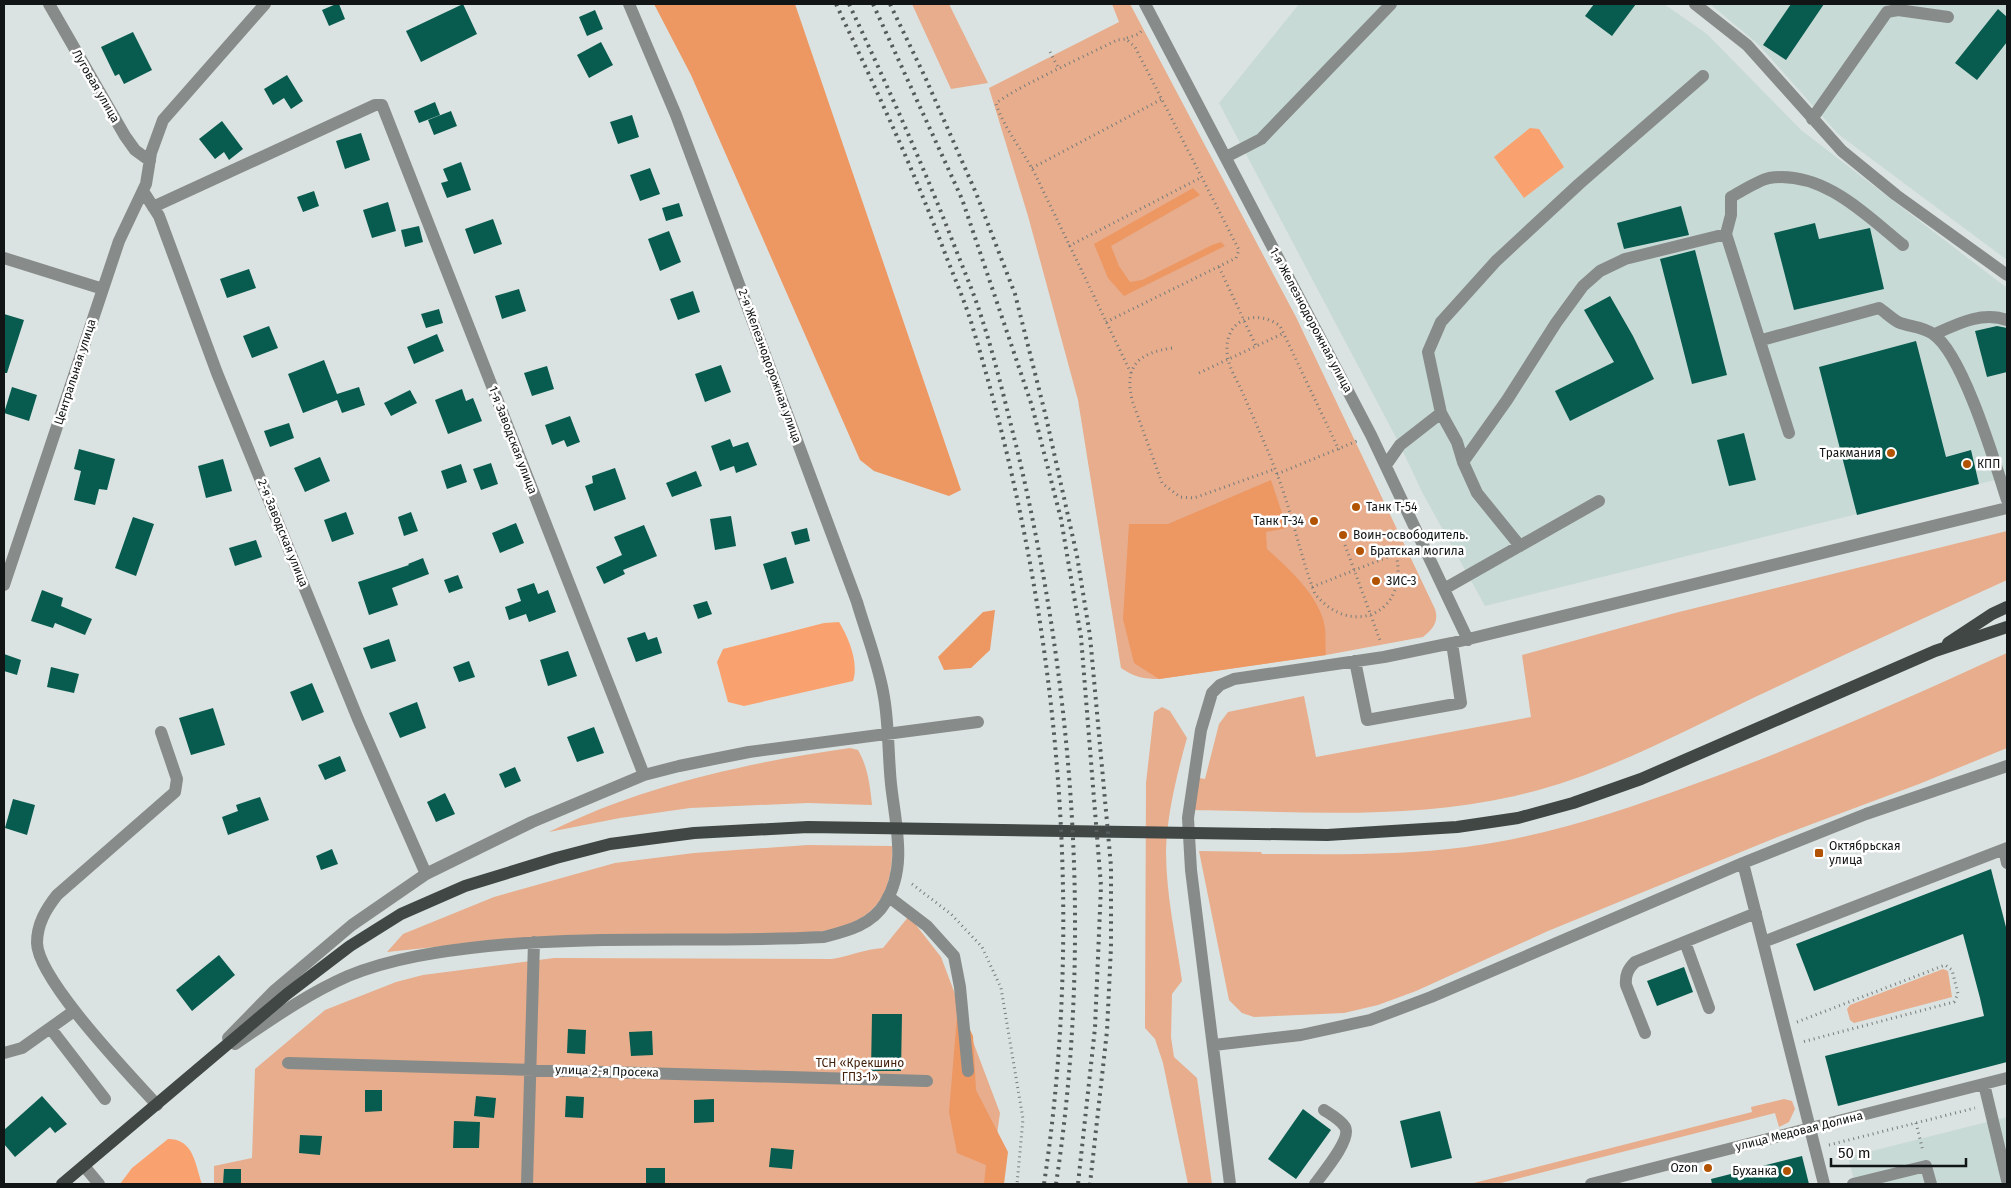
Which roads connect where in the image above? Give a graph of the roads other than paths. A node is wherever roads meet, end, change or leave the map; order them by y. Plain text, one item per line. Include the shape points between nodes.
1 (49, 4) edge
2 (265, 4) edge
3 (629, 4) edge
4 (1145, 4) edge
5 (1391, 4) edge
6 (1695, 4) edge
7 (1948, 16) dead end
8 (1703, 76) dead end
9 (1812, 118) junction
10 (1226, 157) junction
11 (150, 161) junction
12 (143, 191) junction
13 (153, 207) junction
14 (1726, 234) junction
15 (1903, 244) dead end
16 (4, 258) edge
17 (2007, 275) edge
18 (103, 289) junction
19 (2007, 320) edge
20 (1935, 334) junction
21 (1762, 340) junction
22 (1440, 413) junction
23 (1790, 433) dead end
24 (1463, 462) junction
25 (1386, 465) junction
26 (2007, 500) edge
27 (1599, 501) dead end
28 (2007, 508) edge
29 (1520, 546) junction
30 (6, 570) edge
31 (4, 585) edge
32 (1444, 589) junction
33 (2007, 607) edge
34 (2007, 627) edge
35 (1468, 640) junction
36 (1452, 643) junction
37 (1936, 651) junction
38 (1355, 661) junction
39 (978, 722) dead end
40 (161, 732) dead end
41 (890, 734) junction
42 (2007, 766) edge
43 (644, 775) junction
44 (2006, 848) edge
45 (1743, 863) junction
46 (2007, 863) edge
47 (426, 874) junction
48 (889, 897) junction
49 (1756, 913) junction
50 (534, 942) junction
51 (1684, 942) junction
52 (1763, 942) junction
53 (1709, 1008) dead end
54 (74, 1011) junction
55 (51, 1029) junction
56 (1644, 1033) dead end
57 (1214, 1045) junction
58 (4, 1053) edge
59 (207, 1063) junction
60 (288, 1063) dead end
61 (529, 1069) junction
62 (968, 1071) dead end
63 (189, 1077) junction
64 (2007, 1078) edge
65 (926, 1081) dead end
66 (1984, 1084) junction
67 (105, 1099) dead end
68 (157, 1105) junction
69 (1324, 1110) dead end
70 (1810, 1128) junction
71 (84, 1166) junction
72 (2007, 1180) edge
73 (1617, 1181) edge
74 (62, 1184) edge
75 (99, 1184) edge
76 (527, 1184) edge
77 (1230, 1184) edge
78 (1315, 1184) edge
79 (1591, 1184) edge
80 (1824, 1184) edge
81 (1853, 1184) edge
82 (1931, 1184) edge

1 - 11 street, Луговая улица via 125,136 135,150
2 - 11 street, Центральная улица via 173,106 156,136
3 - 41 street, 2-я Железнодорожная улица via 676,115 854,593 884,694
4 - 10 street, 1-я Железнодорожная улица
5 - 10 street via 1261,139
6 - 9 street via 1747,44
7 - 9 street via 1898,10 1887,12
8 - 22 street via 1579,184 1496,262 1441,322 1428,352
9 - 17 street via 1842,150 1896,195
10 - 25 street, 1-я Железнодорожная улица
11 - 12 street, Центральная улица
12 - 13 street, 2-я Заводская улица
12 - 18 street, Центральная улица via 127,220
13 - 43 street, 1-я Заводская улица via 375,105 382,105
13 - 47 street, 2-я Заводская улица via 358,719
14 - 15 street via 1731,196 1767,179 1787,177 1807,180 1850,202
14 - 21 street
14 - 24 street via 1625,259 1600,271 1583,286
16 - 18 street
18 - 30 street, Центральная улица
19 - 20 street via 1982,317 1960,322
20 - 21 street via 1919,326 1898,322 1879,308
20 - 26 street via 1950,353 1971,396
21 - 23 street
22 - 24 street via 1457,442
22 - 25 street via 1400,445
24 - 29 street via 1478,493
25 - 32 street, 1-я Железнодорожная улица
27 - 29 street
28 - 35 street
29 - 32 street
30 - 31 street, Центральная улица
32 - 35 street, 1-я Железнодорожная улица
33 - 37 main road
34 - 37 main road
35 - 36 street
36 - 38 street
36 - 38 street via 1461,703 1367,720
37 - 59 main road via 1642,779 1518,818 1457,827 1382,833 808,827 694,833 610,844 445,893 400,914 350,946 287,994
38 - 57 street via 1234,680 1220,685 1210,698 1201,730 1188,818 1191,870
39 - 41 street
40 - 54 street via 177,779 175,792 57,895 38,927 39,953 57,988
41 - 43 street via 749,752
41 - 48 street, 2-я Железнодорожная улица via 891,784 898,847 896,875
42 - 45 street via 1866,814
43 - 47 street via 532,822
44 - 46 street
44 - 52 street
45 - 49 street
45 - 57 street via 1370,1020 1301,1035
47 - 63 street via 352,925 275,990
48 - 50 street via 879,912 863,924 824,937
48 - 62 street via 927,926 954,956
49 - 51 street
49 - 52 street
50 - 59 street via 441,951 350,976 302,999
50 - 61 street
51 - 53 street
51 - 56 street via 1635,962 1628,971 1626,985
52 - 70 street
54 - 55 street
54 - 68 street
55 - 58 street via 22,1048
55 - 67 street
57 - 77 street
59 - 63 main road
60 - 61 street, улица 2-я Просека
61 - 65 street, улица 2-я Просека
61 - 76 street
63 - 68 main road
64 - 66 street, улица Медовая Долина
66 - 70 street, улица Медовая Долина
66 - 72 street
68 - 71 main road
69 - 78 street via 1344,1125 1347,1134
70 - 73 street, улица Медовая Долина
70 - 80 street
71 - 74 main road
71 - 75 street
73 - 79 street, улица Медовая Долина
81 - 82 street via 1926,1166

